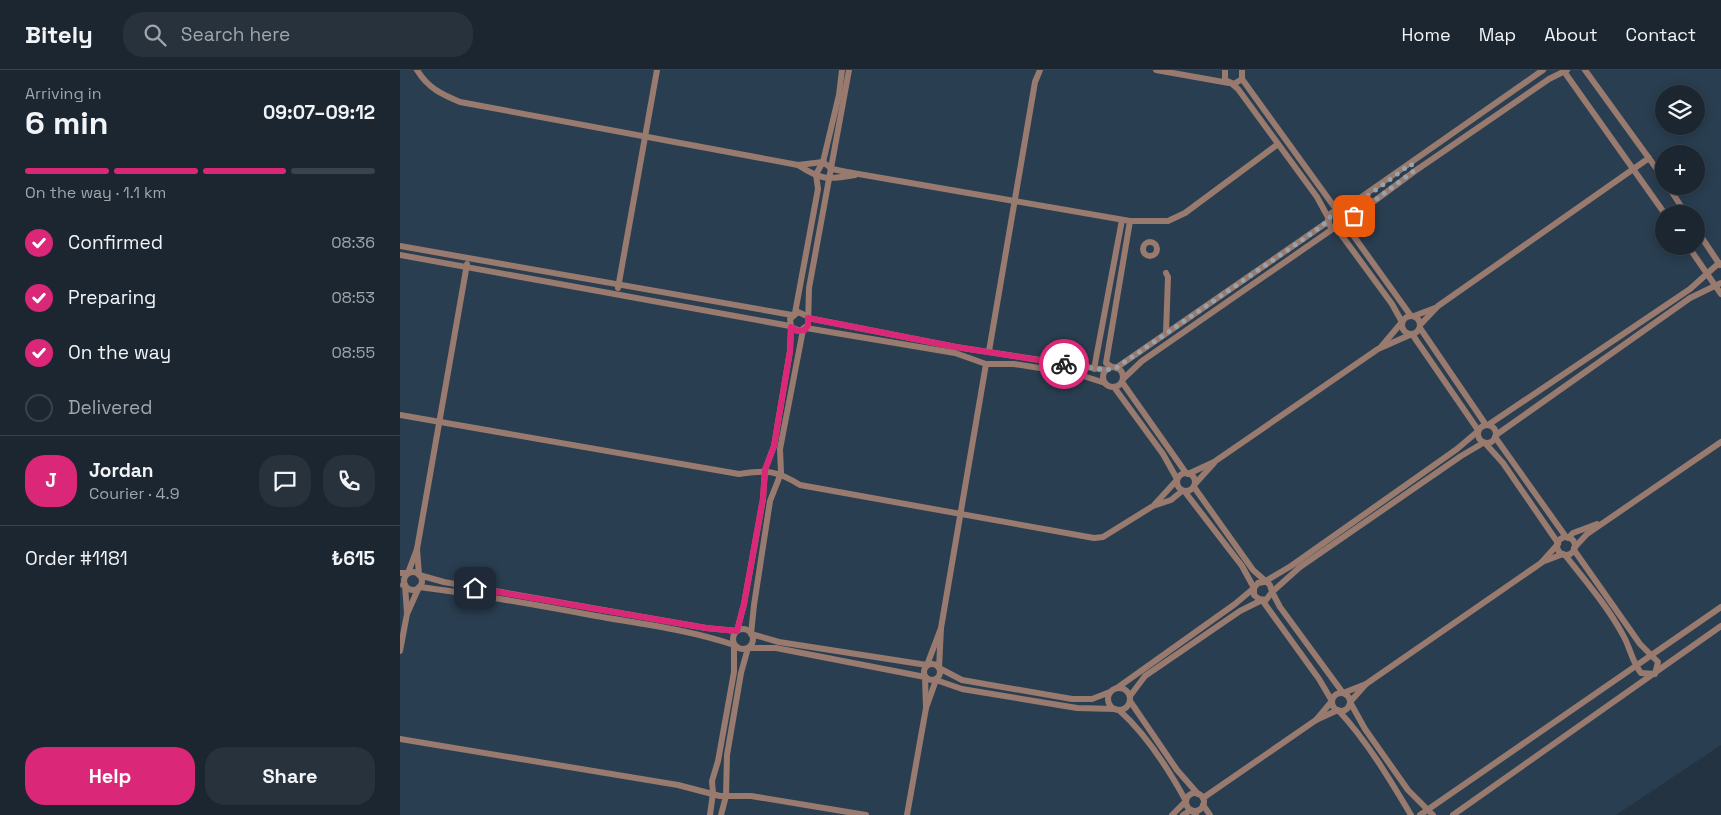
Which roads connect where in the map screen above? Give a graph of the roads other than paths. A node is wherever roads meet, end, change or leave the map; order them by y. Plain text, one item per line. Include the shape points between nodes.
1 (417, 70) edge
2 (657, 70) edge
3 (842, 70) edge
4 (849, 70) edge
5 (1034, 70) edge
6 (1040, 70) edge
7 (1156, 70) edge
8 (1225, 70) edge
9 (1250, 70) edge
10 (1543, 70) edge
11 (1585, 70) edge
12 (1565, 71) edge
13 (1243, 75) edge
14 (1035, 82) junction
15 (1230, 83) junction
16 (644, 135) junction
17 (1278, 144) junction
18 (1649, 158) junction
19 (823, 162) junction
20 (798, 165) junction
21 (1655, 166) edge
22 (1413, 167) junction
23 (1634, 168) junction
24 (832, 169) junction
25 (859, 174) junction
26 (816, 177) junction
27 (829, 180) junction
28 (1014, 201) junction
29 (1659, 205) edge
30 (1339, 212) junction
31 (1122, 220) junction
32 (1328, 220) junction
33 (1130, 221) junction
34 (1345, 223) junction
35 (1335, 228) junction
36 (810, 237) junction
37 (818, 239) junction
38 (1705, 242) edge
39 (400, 246) edge
40 (1694, 255) edge
41 (400, 256) edge
42 (468, 258) junction
43 (1270, 262) junction
44 (1720, 264) edge
45 (466, 267) junction
46 (1275, 269) junction
47 (1706, 272) junction
48 (1166, 273) dead end
49 (619, 285) junction
50 (1718, 285) edge
51 (617, 294) junction
52 (1721, 294) edge
53 (727, 305) junction
54 (1438, 306) junction
55 (726, 313) junction
56 (794, 314) junction
57 (1412, 316) junction
58 (807, 317) junction
59 (1402, 322) junction
60 (791, 326) junction
61 (1420, 326) junction
62 (805, 329) junction
63 (1166, 333) junction
64 (1412, 334) junction
65 (916, 343) junction
66 (1378, 349) junction
67 (989, 351) junction
68 (986, 364) junction
69 (1112, 368) junction
70 (1094, 369) junction
71 (1122, 380) junction
72 (1105, 383) junction
73 (1114, 387) junction
74 (400, 415) edge
75 (439, 422) junction
76 (1487, 425) junction
77 (1478, 431) junction
78 (1496, 436) junction
79 (1721, 442) edge
80 (1484, 443) junction
81 (1214, 462) junction
82 (1445, 462) junction
83 (765, 470) junction
84 (781, 473) junction
85 (1187, 473) junction
86 (1177, 480) junction
87 (1194, 486) junction
88 (1184, 491) junction
89 (1153, 506) junction
90 (960, 514) junction
91 (1603, 522) junction
92 (1567, 538) junction
93 (1558, 543) junction
94 (417, 549) junction
95 (1574, 549) junction
96 (1564, 554) junction
97 (1304, 560) junction
98 (1541, 563) junction
99 (400, 573) edge
100 (408, 573) junction
101 (419, 575) junction
102 (1264, 582) junction
103 (402, 585) edge
104 (419, 587) junction
105 (1254, 588) junction
106 (1272, 592) junction
107 (490, 593) junction
108 (1262, 600) junction
109 (1721, 607) edge
110 (407, 614) junction
111 (621, 617) junction
112 (1721, 626) edge
113 (942, 628) junction
114 (737, 631) junction
115 (751, 634) junction
116 (734, 645) junction
117 (748, 648) junction
118 (400, 651) edge
119 (1652, 654) junction
120 (928, 665) junction
121 (1635, 666) junction
122 (939, 668) junction
123 (1654, 674) junction
124 (925, 677) junction
125 (936, 680) junction
126 (1366, 684) junction
127 (1117, 688) junction
128 (1110, 692) junction
129 (1343, 693) junction
130 (1130, 698) junction
131 (1332, 701) junction
132 (1350, 702) junction
133 (926, 708) junction
134 (1117, 710) junction
135 (1338, 710) junction
136 (1316, 720) junction
137 (1153, 734) junction
138 (1146, 738) junction
139 (400, 740) edge
140 (714, 793) junction
141 (726, 796) junction
142 (1201, 799) junction
143 (1186, 801) junction
144 (1193, 812) edge
145 (1431, 812) edge
146 (710, 815) edge
147 (721, 815) edge
148 (866, 815) edge
149 (907, 815) edge
150 (1172, 815) edge
151 (1183, 815) edge
152 (1210, 815) edge
153 (1411, 815) edge
154 (1420, 815) edge
155 (1453, 815) edge

1 - 16 street via 425,83 460,102
2 - 16 street
3 - 19 street
4 - 24 street
5 - 14 street
6 - 14 street
7 - 15 street
8 - 15 street via 1224,76
9 - 13 street
10 - 22 street
11 - 18 street
12 - 22 street
12 - 23 street
13 - 15 street via 1238,84
13 - 30 street
14 - 28 street
15 - 17 street via 1238,89
16 - 20 street
16 - 49 street
17 - 32 street via 1317,197
17 - 33 street via 1168,222
18 - 21 street
18 - 23 street
19 - 20 street
19 - 24 street
19 - 26 street
20 - 26 street
22 - 30 street
22 - 34 street
23 - 29 street
23 - 54 street
24 - 25 street
24 - 27 street
25 - 27 street
25 - 28 street
26 - 27 street
26 - 36 street via 818,189
27 - 37 street
28 - 31 street
28 - 67 street
30 - 32 street via 1333,212
30 - 34 street via 1345,217
31 - 33 street
31 - 70 street
32 - 35 street
32 - 43 street
33 - 69 street via 1106,363
34 - 35 street
34 - 57 street
35 - 46 street
35 - 59 street
36 - 37 street
36 - 56 street
37 - 58 street
38 - 44 street
39 - 42 street
40 - 47 street
41 - 45 street
42 - 45 street
42 - 49 street
43 - 46 street
43 - 63 street
44 - 47 street
45 - 51 street
45 - 75 street
46 - 71 street via 1142,360
47 - 50 street
47 - 76 street via 1690,289
48 - 63 street
49 - 51 street
49 - 53 street
50 - 52 street
50 - 78 street via 1690,298
51 - 55 street
53 - 55 street
53 - 56 street
54 - 57 street
54 - 61 street
55 - 60 street
56 - 58 street via 802,313
56 - 60 street via 790,319
57 - 59 street
57 - 61 street
58 - 62 street
58 - 65 street
59 - 64 street via 1403,330
59 - 66 street
60 - 62 street via 797,331
60 - 83 street via 790,351 774,446
61 - 64 street
61 - 76 street
62 - 65 street
62 - 84 street via 780,449
63 - 69 street
64 - 66 street
64 - 77 street
65 - 67 street
65 - 68 street
66 - 81 street
67 - 70 street
68 - 72 street via 1014,364 1077,374
68 - 90 street
69 - 70 street
69 - 71 street via 1122,373
69 - 72 street via 1103,375
71 - 73 street
71 - 85 street
72 - 73 street
73 - 86 street via 1164,454
74 - 75 street
75 - 83 street via 739,474
75 - 94 street
76 - 77 street
76 - 78 street via 1494,428
77 - 80 street via 1478,438
77 - 82 street
78 - 80 street via 1492,442
78 - 92 street
79 - 91 street
80 - 82 street
80 - 93 street via 1503,463
81 - 85 street
81 - 87 street
82 - 97 street
83 - 84 street
83 - 114 street via 748,585
84 - 90 street via 800,484
84 - 115 street via 770,501
85 - 86 street
85 - 87 street via 1193,476
86 - 88 street via 1178,487
86 - 89 street
87 - 88 street
87 - 102 street
88 - 89 street
88 - 105 street via 1242,566
89 - 90 street via 1104,537 1094,538
90 - 113 street
91 - 92 street via 1585,527
91 - 95 street via 1586,534
92 - 93 street
92 - 95 street via 1574,543
93 - 96 street via 1559,551
93 - 98 street
94 - 100 street
94 - 101 street
95 - 96 street
95 - 119 street via 1640,644
96 - 98 street
96 - 121 street via 1623,634
97 - 102 street
97 - 106 street
98 - 126 street
99 - 100 street
100 - 101 street
100 - 103 street
101 - 104 street
101 - 107 street
102 - 105 street
102 - 106 street via 1270,585
103 - 104 street via 411,590
103 - 110 street
104 - 107 street
104 - 110 street
105 - 108 street via 1254,595
105 - 127 street
106 - 108 street
106 - 129 street
107 - 111 street
108 - 130 street via 1240,611 1145,676
108 - 131 street via 1320,678
109 - 119 street
110 - 118 street
111 - 114 street
111 - 116 street
112 - 123 street
113 - 120 street
113 - 122 street
114 - 115 street via 744,629
114 - 116 street
115 - 117 street via 752,643
115 - 120 street via 779,642
116 - 117 street via 740,649
116 - 140 street via 734,672 712,780
117 - 124 street via 776,648
117 - 141 street via 727,755
119 - 121 street
119 - 123 street via 1658,662
120 - 122 street
120 - 124 street
121 - 123 street via 1642,673
121 - 145 street
122 - 125 street via 941,673
122 - 128 street via 962,680 1072,699 1092,700
123 - 155 street
124 - 125 street
124 - 133 street
125 - 133 street
125 - 134 street via 962,688 1077,708
126 - 129 street
126 - 132 street
127 - 128 street
127 - 130 street via 1125,690
128 - 134 street via 1108,701
129 - 131 street via 1336,694
129 - 132 street
130 - 134 street via 1126,708
130 - 137 street
131 - 135 street
131 - 136 street
132 - 135 street via 1345,709
132 - 145 street via 1408,790
133 - 149 street
134 - 138 street
135 - 136 street
135 - 153 street via 1390,778
136 - 142 street
137 - 138 street
137 - 142 street
138 - 143 street
139 - 140 street
140 - 141 street
140 - 146 street
141 - 147 street
141 - 148 street via 752,796
142 - 143 street via 1190,794
142 - 144 street via 1198,810
142 - 152 street
143 - 144 street
143 - 150 street
144 - 151 street
145 - 154 street

